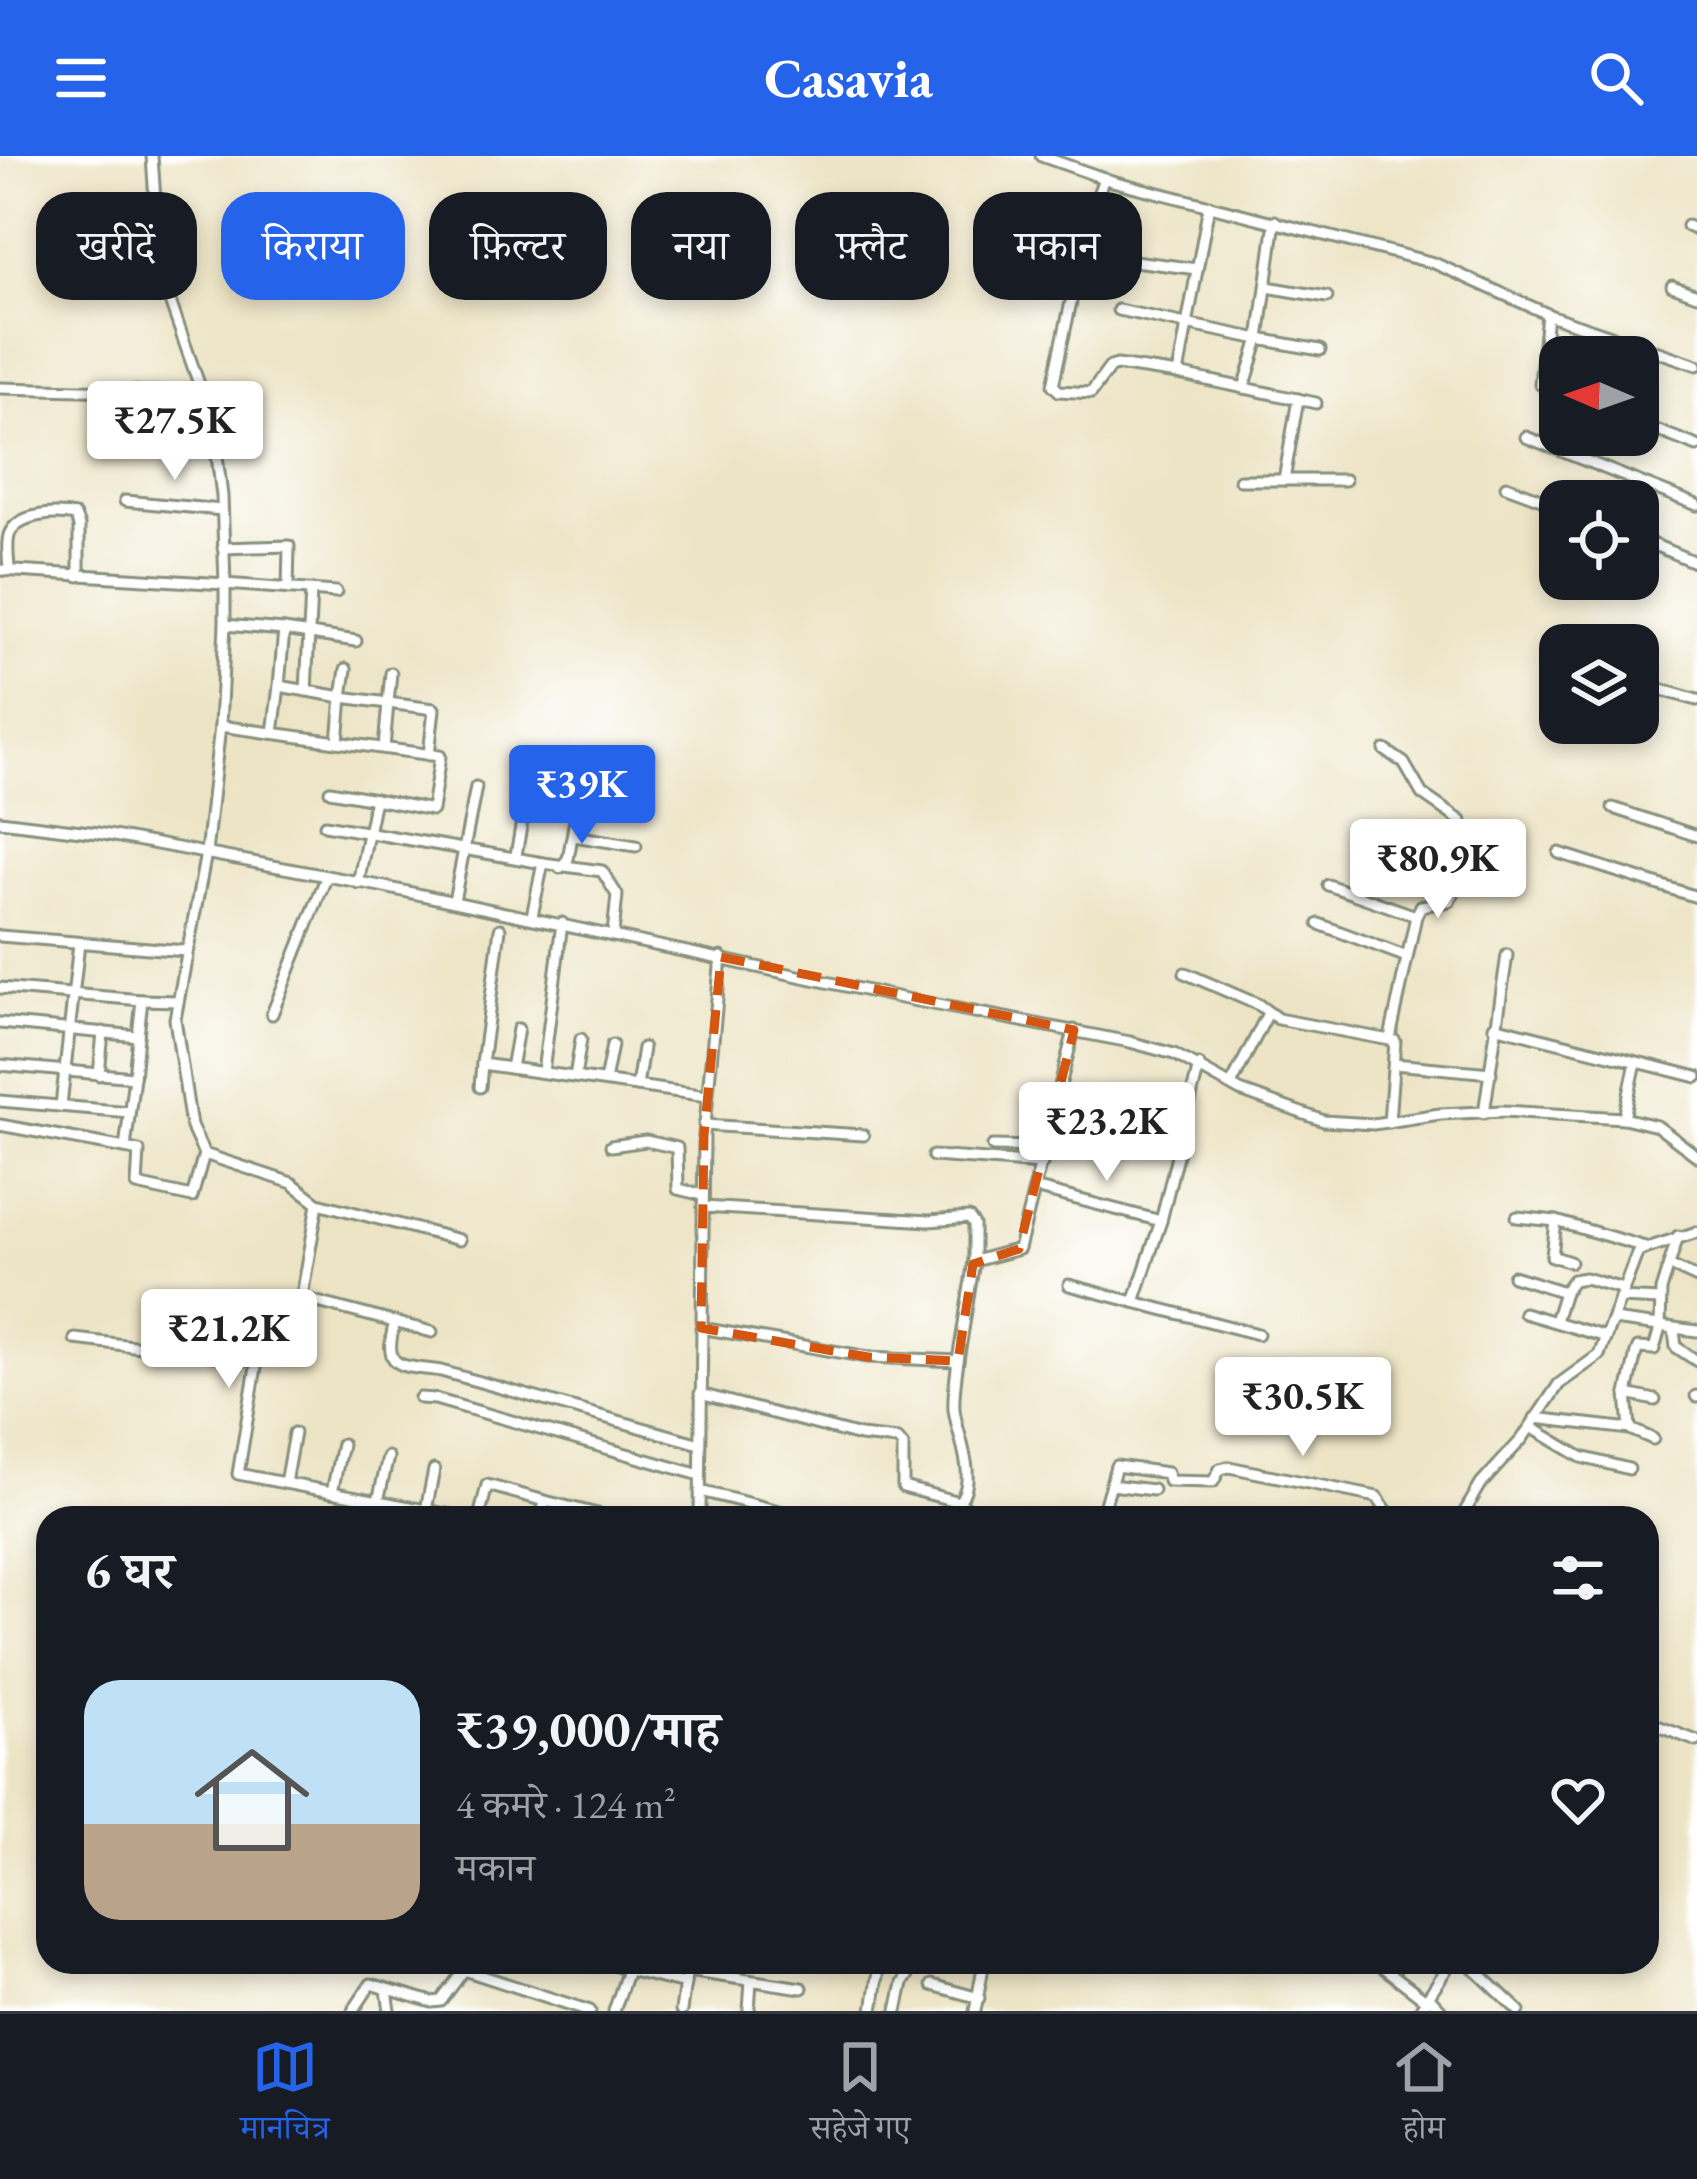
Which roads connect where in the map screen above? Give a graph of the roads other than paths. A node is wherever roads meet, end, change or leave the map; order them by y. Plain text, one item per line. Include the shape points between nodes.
1 (152, 156) edge
2 (1041, 156) edge
3 (1104, 178) junction
4 (1208, 205) junction
5 (1275, 221) junction
6 (1142, 262) edge
7 (1197, 268) junction
8 (1672, 286) dead end
9 (1267, 287) junction
10 (1697, 295) edge
11 (1327, 297) dead end
12 (1118, 310) dead end
13 (1547, 314) junction
14 (1187, 324) junction
15 (1545, 336) edge
16 (1258, 339) junction
17 (1320, 350) dead end
18 (1697, 365) edge
19 (1178, 374) junction
20 (0, 388) edge
21 (1244, 388) junction
22 (202, 393) junction
23 (1298, 399) junction
24 (1316, 403) dead end
25 (1659, 431) edge
26 (1526, 437) dead end
27 (1697, 446) edge
28 (1240, 480) dead end
29 (1284, 480) junction
30 (1346, 480) dead end
31 (1506, 486) dead end
32 (1539, 498) edge
33 (125, 502) dead end
34 (1697, 505) edge
35 (222, 510) junction
36 (1659, 547) edge
37 (223, 548) junction
38 (1697, 563) edge
39 (4, 570) edge
40 (79, 576) junction
41 (225, 584) junction
42 (288, 589) junction
43 (311, 591) junction
44 (336, 592) dead end
45 (225, 625) junction
46 (284, 631) junction
47 (308, 634) junction
48 (356, 641) dead end
49 (346, 668) dead end
50 (391, 673) dead end
51 (279, 686) junction
52 (1659, 689) edge
53 (306, 691) junction
54 (342, 697) junction
55 (1697, 700) edge
56 (388, 704) junction
57 (220, 726) junction
58 (273, 734) junction
59 (338, 742) junction
60 (384, 748) junction
61 (1385, 750) dead end
62 (429, 755) junction
63 (622, 777) dead end
64 (476, 787) dead end
65 (330, 791) dead end
66 (375, 799) junction
67 (526, 799) dead end
68 (1613, 808) dead end
69 (0, 821) edge
70 (325, 825) dead end
71 (369, 833) junction
72 (574, 836) junction
73 (1697, 836) edge
74 (463, 846) junction
75 (636, 846) dead end
76 (206, 853) junction
77 (1559, 853) dead end
78 (516, 856) junction
79 (543, 863) junction
80 (560, 868) junction
81 (326, 878) junction
82 (358, 883) junction
83 (1328, 885) dead end
84 (1697, 897) edge
85 (454, 901) junction
86 (532, 916) junction
87 (1416, 916) junction
88 (562, 923) junction
89 (1319, 924) dead end
90 (500, 929) dead end
91 (613, 934) junction
92 (0, 936) edge
93 (79, 943) junction
94 (186, 951) junction
95 (1507, 955) dead end
96 (721, 957) junction
97 (1406, 957) junction
98 (1185, 973) dead end
99 (0, 988) edge
100 (73, 993) junction
101 (142, 1000) junction
102 (178, 1000) junction
103 (272, 1015) dead end
104 (1268, 1015) junction
105 (0, 1023) edge
106 (1494, 1026) junction
107 (69, 1029) junction
108 (518, 1029) dead end
109 (1074, 1030) junction
110 (103, 1032) junction
111 (138, 1036) junction
112 (1390, 1037) junction
113 (580, 1039) dead end
114 (612, 1045) dead end
115 (643, 1048) dead end
116 (1636, 1062) junction
117 (482, 1064) junction
118 (1394, 1064) junction
119 (0, 1065) edge
120 (1198, 1065) junction
121 (512, 1068) junction
122 (64, 1071) junction
123 (543, 1072) junction
124 (1491, 1073) junction
125 (100, 1075) junction
126 (134, 1077) junction
127 (574, 1077) junction
128 (1697, 1077) edge
129 (605, 1082) junction
130 (1231, 1085) junction
131 (637, 1086) junction
132 (480, 1088) dead end
133 (707, 1096) junction
134 (0, 1101) edge
135 (61, 1106) junction
136 (129, 1112) junction
137 (1484, 1113) junction
138 (1624, 1118) junction
139 (1389, 1122) junction
140 (0, 1124) edge
141 (704, 1125) junction
142 (863, 1135) dead end
143 (611, 1146) dead end
144 (993, 1146) dead end
145 (124, 1148) junction
146 (1046, 1148) junction
147 (204, 1154) junction
148 (933, 1156) dead end
149 (1697, 1156) edge
150 (1042, 1164) junction
151 (1042, 1190) dead end
152 (703, 1201) junction
153 (318, 1203) junction
154 (1517, 1216) dead end
155 (1697, 1219) edge
156 (1556, 1221) junction
157 (1161, 1222) junction
158 (1688, 1233) edge
159 (460, 1240) dead end
160 (1645, 1247) junction
161 (974, 1261) junction
162 (1570, 1262) dead end
163 (1671, 1266) junction
164 (1513, 1276) dead end
165 (1697, 1278) edge
166 (1069, 1285) dead end
167 (1564, 1292) junction
168 (1622, 1294) junction
169 (310, 1300) dead end
170 (1660, 1300) junction
171 (1134, 1302) junction
172 (1524, 1312) dead end
173 (1613, 1320) junction
174 (395, 1322) junction
175 (1555, 1322) junction
176 (701, 1328) junction
177 (1660, 1328) junction
178 (1674, 1330) junction
179 (1697, 1330) edge
180 (432, 1332) dead end
181 (1258, 1334) dead end
182 (1606, 1337) junction
183 (75, 1339) dead end
184 (257, 1361) junction
185 (958, 1361) junction
186 (1697, 1361) edge
187 (700, 1394) junction
188 (1627, 1394) junction
189 (420, 1398) dead end
190 (1654, 1400) dead end
191 (1533, 1422) junction
192 (1630, 1429) junction
193 (295, 1433) dead end
194 (1653, 1439) dead end
195 (341, 1444) dead end
196 (700, 1444) junction
197 (388, 1457) dead end
198 (1629, 1469) dead end
199 (434, 1470) dead end
200 (700, 1475) junction
201 (285, 1483) junction
202 (1111, 1485) junction
203 (1153, 1490) dead end
204 (700, 1491) junction
205 (332, 1492) junction
206 (378, 1501) junction
207 (545, 1501) junction
208 (959, 1502) junction
209 (405, 1506) edge
210 (427, 1506) edge
211 (481, 1506) edge
212 (544, 1506) edge
213 (565, 1506) edge
214 (700, 1506) edge
215 (759, 1506) edge
216 (964, 1506) edge
217 (1105, 1506) edge
218 (1383, 1506) edge
219 (1468, 1506) edge
220 (1659, 1727) edge
221 (1697, 1741) edge
222 (462, 1974) edge
223 (490, 1974) edge
224 (627, 1974) edge
225 (644, 1974) edge
226 (686, 1974) edge
227 (717, 1974) edge
228 (878, 1974) edge
229 (909, 1974) edge
230 (982, 1974) edge
231 (1390, 1974) edge
232 (1443, 1974) edge
233 (1480, 1974) edge
234 (751, 1982) junction
235 (685, 1984) junction
236 (932, 1985) dead end
237 (802, 1988) dead end
238 (388, 1990) junction
239 (979, 1998) junction
240 (1505, 1998) junction
241 (1425, 2003) edge
242 (353, 2011) edge
243 (390, 2011) edge
244 (590, 2011) edge
245 (614, 2011) edge
246 (681, 2011) edge
247 (748, 2011) edge
248 (873, 2011) edge
249 (897, 2011) edge
250 (975, 2011) edge
251 (1442, 2011) edge
252 (1493, 2011) edge
253 (1519, 2011) edge

1 - 22 street via 159,259
2 - 3 street
3 - 4 street
3 - 19 street via 1053,385 1090,393 1117,365
4 - 5 street
4 - 7 street
5 - 9 street
5 - 13 street via 1434,263
6 - 7 street
7 - 14 street
8 - 10 street
9 - 11 street
9 - 16 street
12 - 14 street
13 - 15 street
13 - 18 street
14 - 16 street
14 - 19 street
16 - 17 street
16 - 21 street
19 - 21 street
20 - 22 street
21 - 23 street
22 - 35 street
23 - 24 street
23 - 29 street
25 - 27 street
26 - 34 street
28 - 29 street
29 - 30 street
31 - 32 street
33 - 35 street
35 - 37 street
36 - 38 street
37 - 41 street
37 - 42 street via 289,546
39 - 40 street
39 - 40 street via 14,528 36,516 68,514 79,526
40 - 41 street
41 - 42 street
41 - 45 street
42 - 43 street
43 - 44 street
43 - 47 street
45 - 46 street
45 - 57 street
46 - 47 street
46 - 51 street
47 - 48 street
47 - 53 street
49 - 54 street
50 - 56 street
51 - 53 street
51 - 58 street
52 - 55 street
53 - 54 street
54 - 56 street
54 - 59 street
56 - 60 street
56 - 62 street via 434,709
57 - 58 street
57 - 76 street
58 - 59 street
59 - 60 street
60 - 62 street
61 - 87 street via 1404,763 1422,794 1461,820 1454,892
62 - 66 street via 440,757 432,810
63 - 72 street via 582,780
64 - 74 street
65 - 66 street
66 - 71 street
67 - 78 street
68 - 73 street
69 - 76 street
70 - 71 street
71 - 74 street
71 - 82 street
72 - 75 street
72 - 80 street
74 - 78 street
74 - 85 street
76 - 81 street
76 - 94 street
77 - 84 street
78 - 79 street
79 - 80 street
79 - 86 street
80 - 91 street via 609,877
81 - 82 street
81 - 103 street
82 - 85 street
83 - 87 street
85 - 86 street
86 - 88 street
87 - 97 street
88 - 91 street
88 - 123 street
89 - 97 street
90 - 117 street
91 - 96 street
92 - 93 street
93 - 94 street
93 - 100 street
94 - 102 street
95 - 106 street
96 - 109 street
96 - 133 street
97 - 112 street
98 - 104 street
99 - 100 street
100 - 101 street
100 - 107 street
101 - 102 street
101 - 111 street
102 - 147 street via 176,1046
104 - 112 street
104 - 130 street
105 - 107 street
106 - 116 street
106 - 124 street
107 - 110 street
107 - 122 street
108 - 121 street
109 - 120 street
109 - 146 street
110 - 111 street
110 - 125 street
111 - 126 street
112 - 118 street
113 - 127 street
114 - 129 street
115 - 131 street
116 - 128 street
116 - 138 street
117 - 121 street
117 - 132 street
118 - 124 street
118 - 139 street
119 - 122 street
120 - 130 street
120 - 157 street
121 - 123 street
122 - 125 street
122 - 135 street
123 - 127 street
124 - 137 street
125 - 126 street
126 - 136 street
127 - 129 street
129 - 131 street
130 - 139 street via 1324,1121
131 - 133 street
133 - 141 street
134 - 135 street
135 - 136 street
136 - 145 street
137 - 138 street
137 - 139 street
138 - 149 street via 1657,1126
140 - 145 street
141 - 142 street
141 - 152 street
143 - 152 street via 674,1146 678,1190
144 - 146 street
145 - 147 street via 140,1151 137,1185 192,1197
146 - 150 street
147 - 153 street via 292,1184
148 - 150 street
150 - 161 street via 1019,1249
151 - 157 street
152 - 161 street via 969,1218
152 - 176 street
153 - 159 street
153 - 184 street via 298,1314
154 - 156 street
155 - 158 street
156 - 160 street
156 - 162 street via 1552,1256
157 - 171 street
158 - 160 street
158 - 163 street
160 - 168 street
161 - 185 street
163 - 165 street
163 - 170 street
164 - 167 street
166 - 171 street
167 - 168 street via 1585,1278
167 - 175 street
168 - 170 street
168 - 173 street
169 - 174 street
170 - 177 street
171 - 181 street
172 - 175 street
173 - 177 street
173 - 182 street
174 - 180 street
174 - 196 street via 389,1350 402,1366
175 - 182 street
176 - 185 street via 868,1357
176 - 187 street
177 - 178 street
177 - 188 street via 1654,1349 1636,1350
178 - 179 street
178 - 186 street via 1676,1347
182 - 191 street via 1599,1355 1559,1384
183 - 184 street
184 - 201 street via 238,1474
185 - 208 street via 954,1406 965,1449
187 - 196 street
187 - 208 street via 898,1440 903,1487
188 - 190 street
188 - 192 street
189 - 200 street
191 - 192 street
191 - 198 street via 1581,1457
191 - 219 street
192 - 194 street
193 - 201 street
195 - 205 street
196 - 200 street
197 - 206 street
199 - 210 street
200 - 204 street
201 - 205 street
202 - 203 street
202 - 217 street
202 - 218 street via 1116,1466 1203,1484 1229,1467 1377,1497
204 - 214 street
204 - 215 street
205 - 206 street
206 - 209 street
207 - 211 street via 487,1485
207 - 212 street
207 - 213 street
208 - 216 street
220 - 221 street
222 - 238 street via 441,2001
223 - 244 street
224 - 245 street
225 - 235 street
226 - 235 street
227 - 234 street
228 - 248 street
229 - 249 street
230 - 239 street
231 - 241 street
232 - 241 street
233 - 240 street
234 - 237 street
234 - 247 street
235 - 246 street
236 - 239 street
238 - 242 street via 371,1984
238 - 243 street
239 - 250 street
240 - 252 street
240 - 253 street
241 - 251 street

